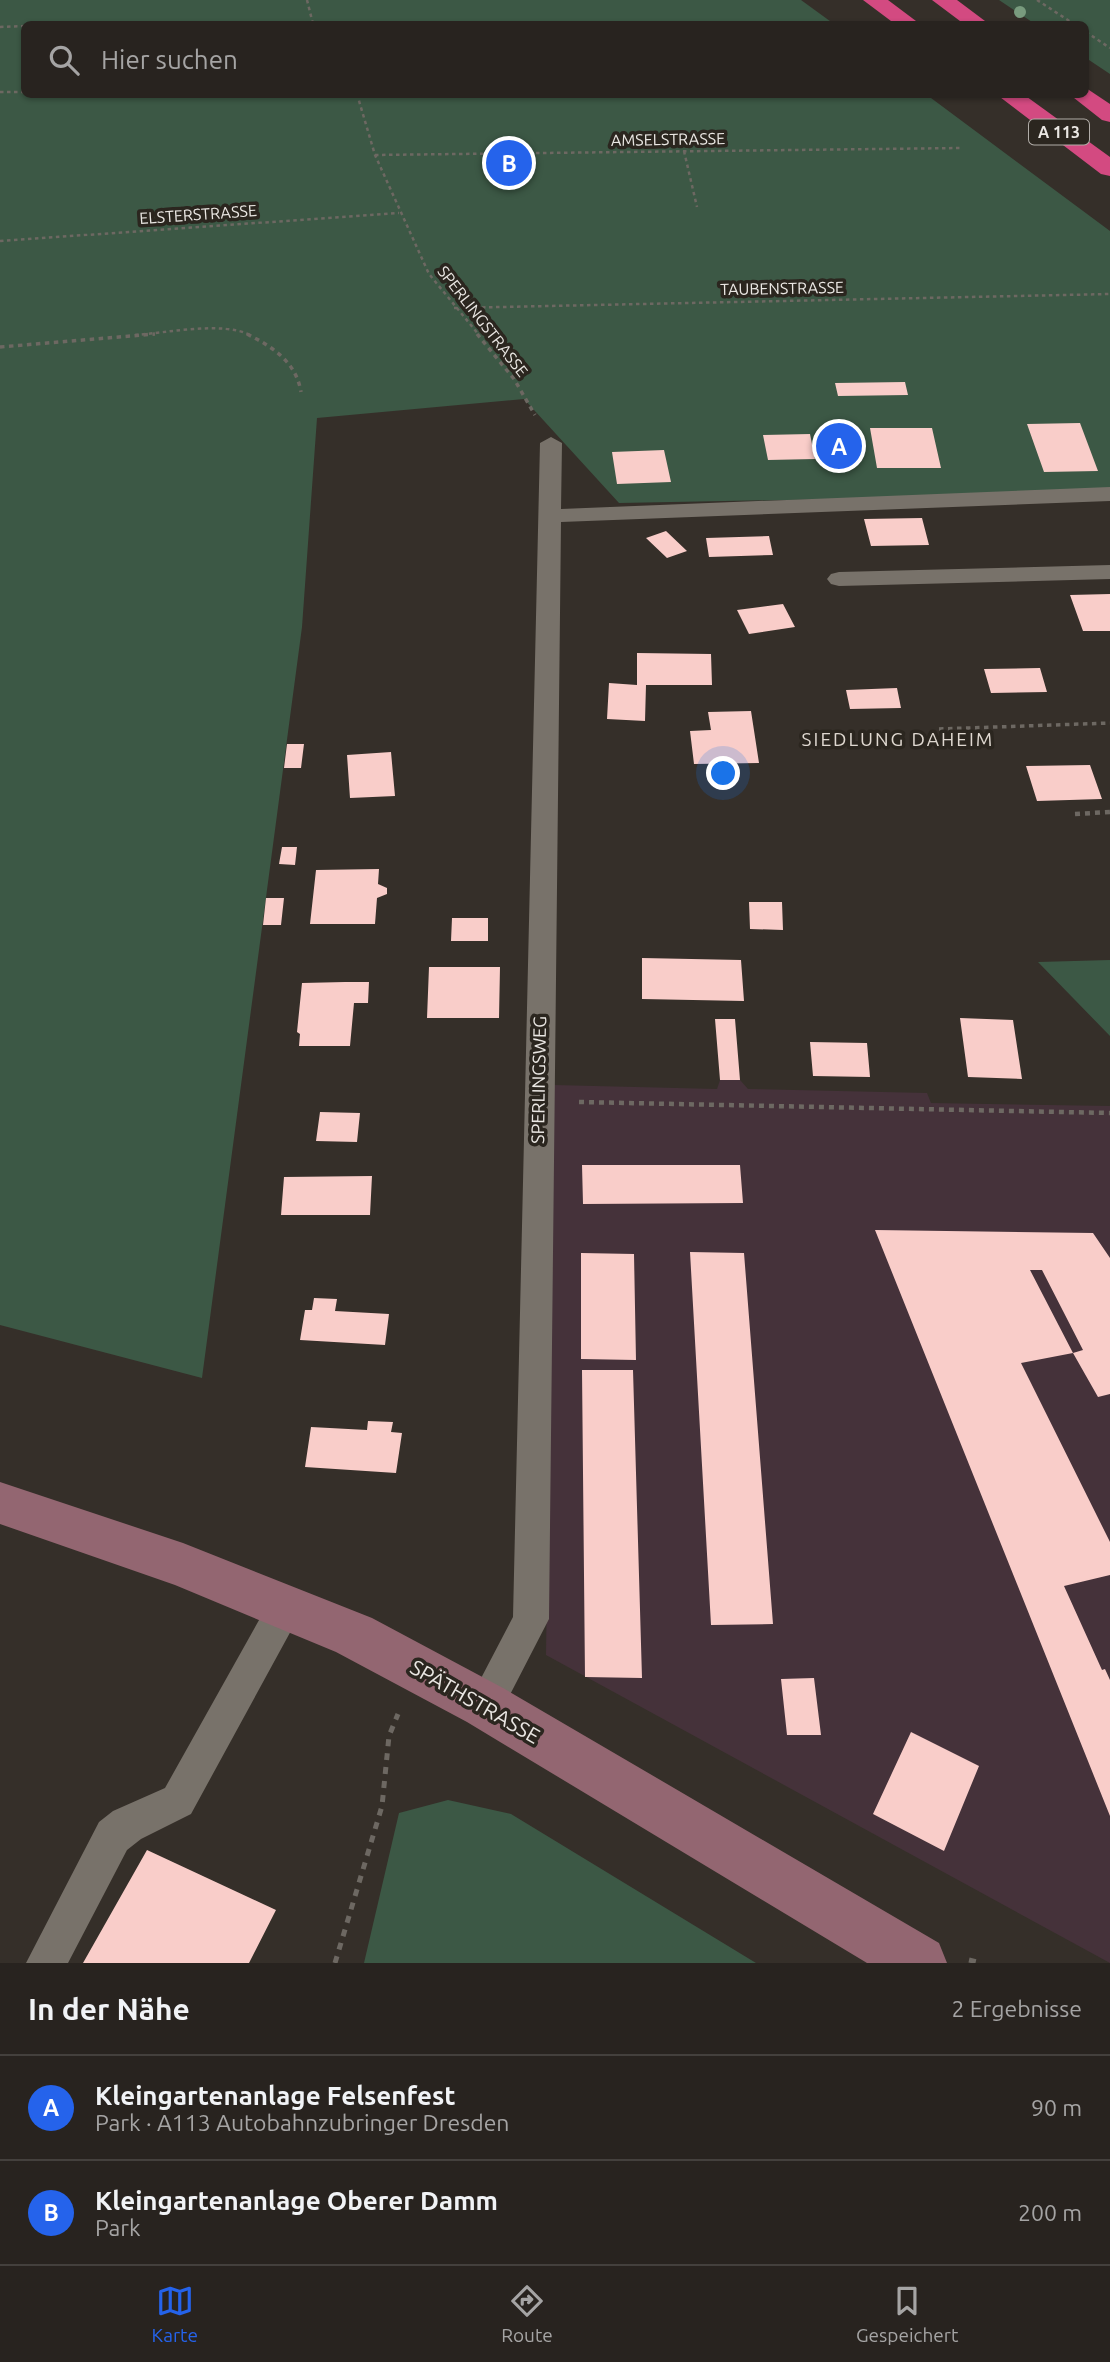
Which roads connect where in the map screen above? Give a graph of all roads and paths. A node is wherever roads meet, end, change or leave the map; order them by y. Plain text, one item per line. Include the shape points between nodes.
1 (307, 0) edge
2 (874, 0) edge
3 (943, 0) edge
4 (1037, 0) edge
5 (312, 21) edge
6 (905, 21) edge
7 (974, 21) edge
8 (1069, 21) edge
9 (21, 26) edge
10 (0, 27) edge
11 (1089, 34) edge
12 (1110, 48) edge
13 (0, 92) edge
14 (21, 92) edge
15 (357, 98) edge
16 (1012, 98) edge
17 (1086, 98) edge
18 (1110, 115) edge
19 (961, 148) dead end
20 (684, 151) junction
21 (376, 155) junction
22 (1110, 169) edge
23 (697, 207) dead end
24 (399, 213) junction
25 (0, 241) edge
26 (1110, 294) edge
27 (454, 308) junction
28 (0, 347) edge
29 (301, 392) dead end
30 (551, 443) joint
31 (1110, 494) edge
32 (550, 516) junction
33 (1110, 572) edge
34 (839, 579) dead end
35 (1110, 723) edge
36 (939, 729) dead end
37 (1110, 812) edge
38 (1075, 814) dead end
39 (539, 1101) junction
40 (1110, 1113) edge
41 (0, 1503) edge
42 (286, 1607) junction
43 (419, 1669) junction
44 (485, 1705) junction
45 (46, 1963) edge
46 (335, 1963) edge
47 (919, 1963) edge

1 - 5 path
2 - 6 highway
3 - 7 highway
4 - 8 path
9 - 10 path
11 - 12 path
13 - 14 path
15 - 21 path, SPERLINGSTRASSE
16 - 22 highway, A 113
17 - 18 highway, A 113
19 - 20 path, AMSELSTRASSE
20 - 21 path, AMSELSTRASSE
20 - 23 path
21 - 24 path, SPERLINGSTRASSE
24 - 25 path, ELSTERSTRASSE
24 - 27 path, SPERLINGSTRASSE via 429,274
26 - 27 path, TAUBENSTRASSE
27 - 30 path, SPERLINGSTRASSE via 514,379
28 - 29 path via 240,330 274,348 298,375
30 - 32 lane, SPERLINGSWEG
31 - 32 lane
32 - 39 lane, SPERLINGSWEG
33 - 34 lane
35 - 36 path
37 - 38 path
39 - 40 path
39 - 44 lane, SPERLINGSWEG via 531,1619
41 - 42 main road, SPÄTHSTRASSE via 183,1565
42 - 43 main road, SPÄTHSTRASSE
42 - 45 lane via 178,1801 113,1836
43 - 44 main road, SPÄTHSTRASSE
43 - 46 path via 389,1736 382,1806
44 - 47 main road, SPÄTHSTRASSE

